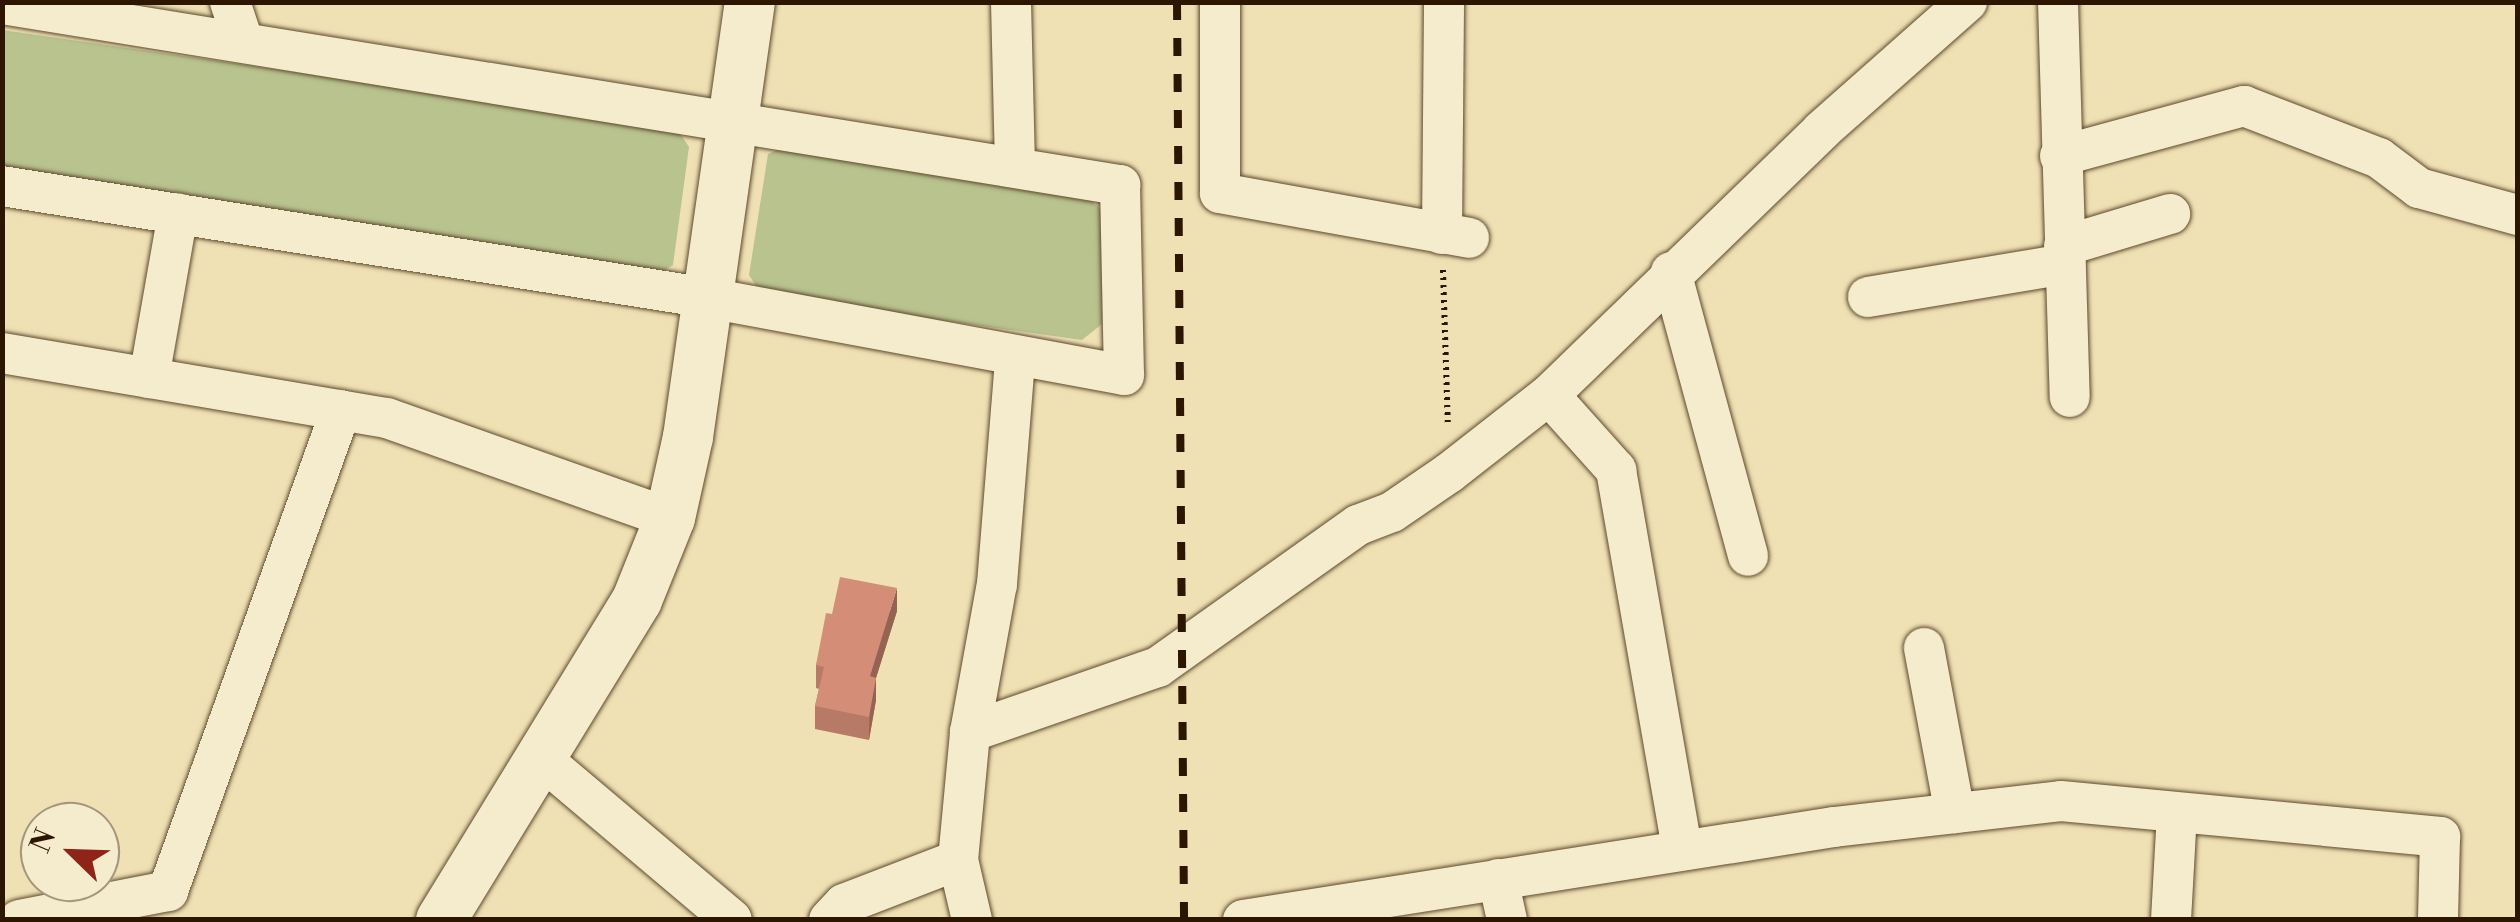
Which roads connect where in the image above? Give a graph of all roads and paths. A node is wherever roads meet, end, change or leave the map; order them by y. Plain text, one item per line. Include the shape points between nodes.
1 (230, 2) edge
2 (750, 2) edge
3 (1011, 2) edge
4 (1220, 2) edge
5 (1444, 2) edge
6 (1967, 2) edge
7 (2058, 2) edge
8 (2, 4) edge
9 (243, 41) junction
10 (732, 121) junction
11 (2060, 156) junction
12 (1015, 165) junction
13 (2, 186) edge
14 (178, 214) junction
15 (2170, 214) dead end
16 (2518, 216) edge
17 (1455, 236) junction
18 (2064, 255) junction
19 (1671, 272) junction
20 (1868, 297) dead end
21 (708, 298) junction
22 (2, 353) edge
23 (1015, 358) junction
24 (148, 378) junction
25 (1548, 396) junction
26 (2070, 397) dead end
27 (341, 410) junction
28 (1449, 473) junction
29 (670, 518) junction
30 (1748, 556) dead end
31 (1924, 648) dead end
32 (970, 732) junction
33 (537, 756) junction
34 (1954, 813) junction
35 (2177, 814) junction
36 (1682, 850) junction
37 (958, 860) junction
38 (1498, 880) junction
39 (78, 914) edge
40 (19, 920) edge
41 (441, 920) edge
42 (732, 920) edge
43 (829, 920) edge
44 (972, 920) edge
45 (1243, 920) edge
46 (1507, 920) edge
47 (2171, 920) edge
48 (2438, 920) edge

1 - 9 street
2 - 10 street
3 - 12 street
4 - 17 street via 1220,192
5 - 17 street
6 - 19 street
7 - 11 street
8 - 9 street
9 - 10 street
10 - 12 street
10 - 21 street
11 - 16 street via 2244,106 2380,158 2419,188
11 - 18 street
12 - 23 street via 1120,186 1124,374
13 - 14 street
14 - 21 street
14 - 24 street
15 - 18 street
17 - 28 path
18 - 20 street
18 - 26 street
19 - 25 street
19 - 30 street
21 - 23 street
21 - 29 street
22 - 24 street
23 - 32 street via 997,584
24 - 27 street
25 - 28 street
25 - 36 street via 1616,470
27 - 29 street via 387,418
27 - 39 street via 168,891
28 - 32 street via 1392,512 1358,525 1158,667
29 - 33 street via 636,600
31 - 34 street
32 - 37 street
33 - 41 street
33 - 42 street
34 - 35 street via 2061,801
34 - 36 street
35 - 47 street
35 - 48 street via 2440,837
36 - 38 street
37 - 43 street via 844,904
37 - 44 street
38 - 45 street
38 - 46 street
39 - 40 street

